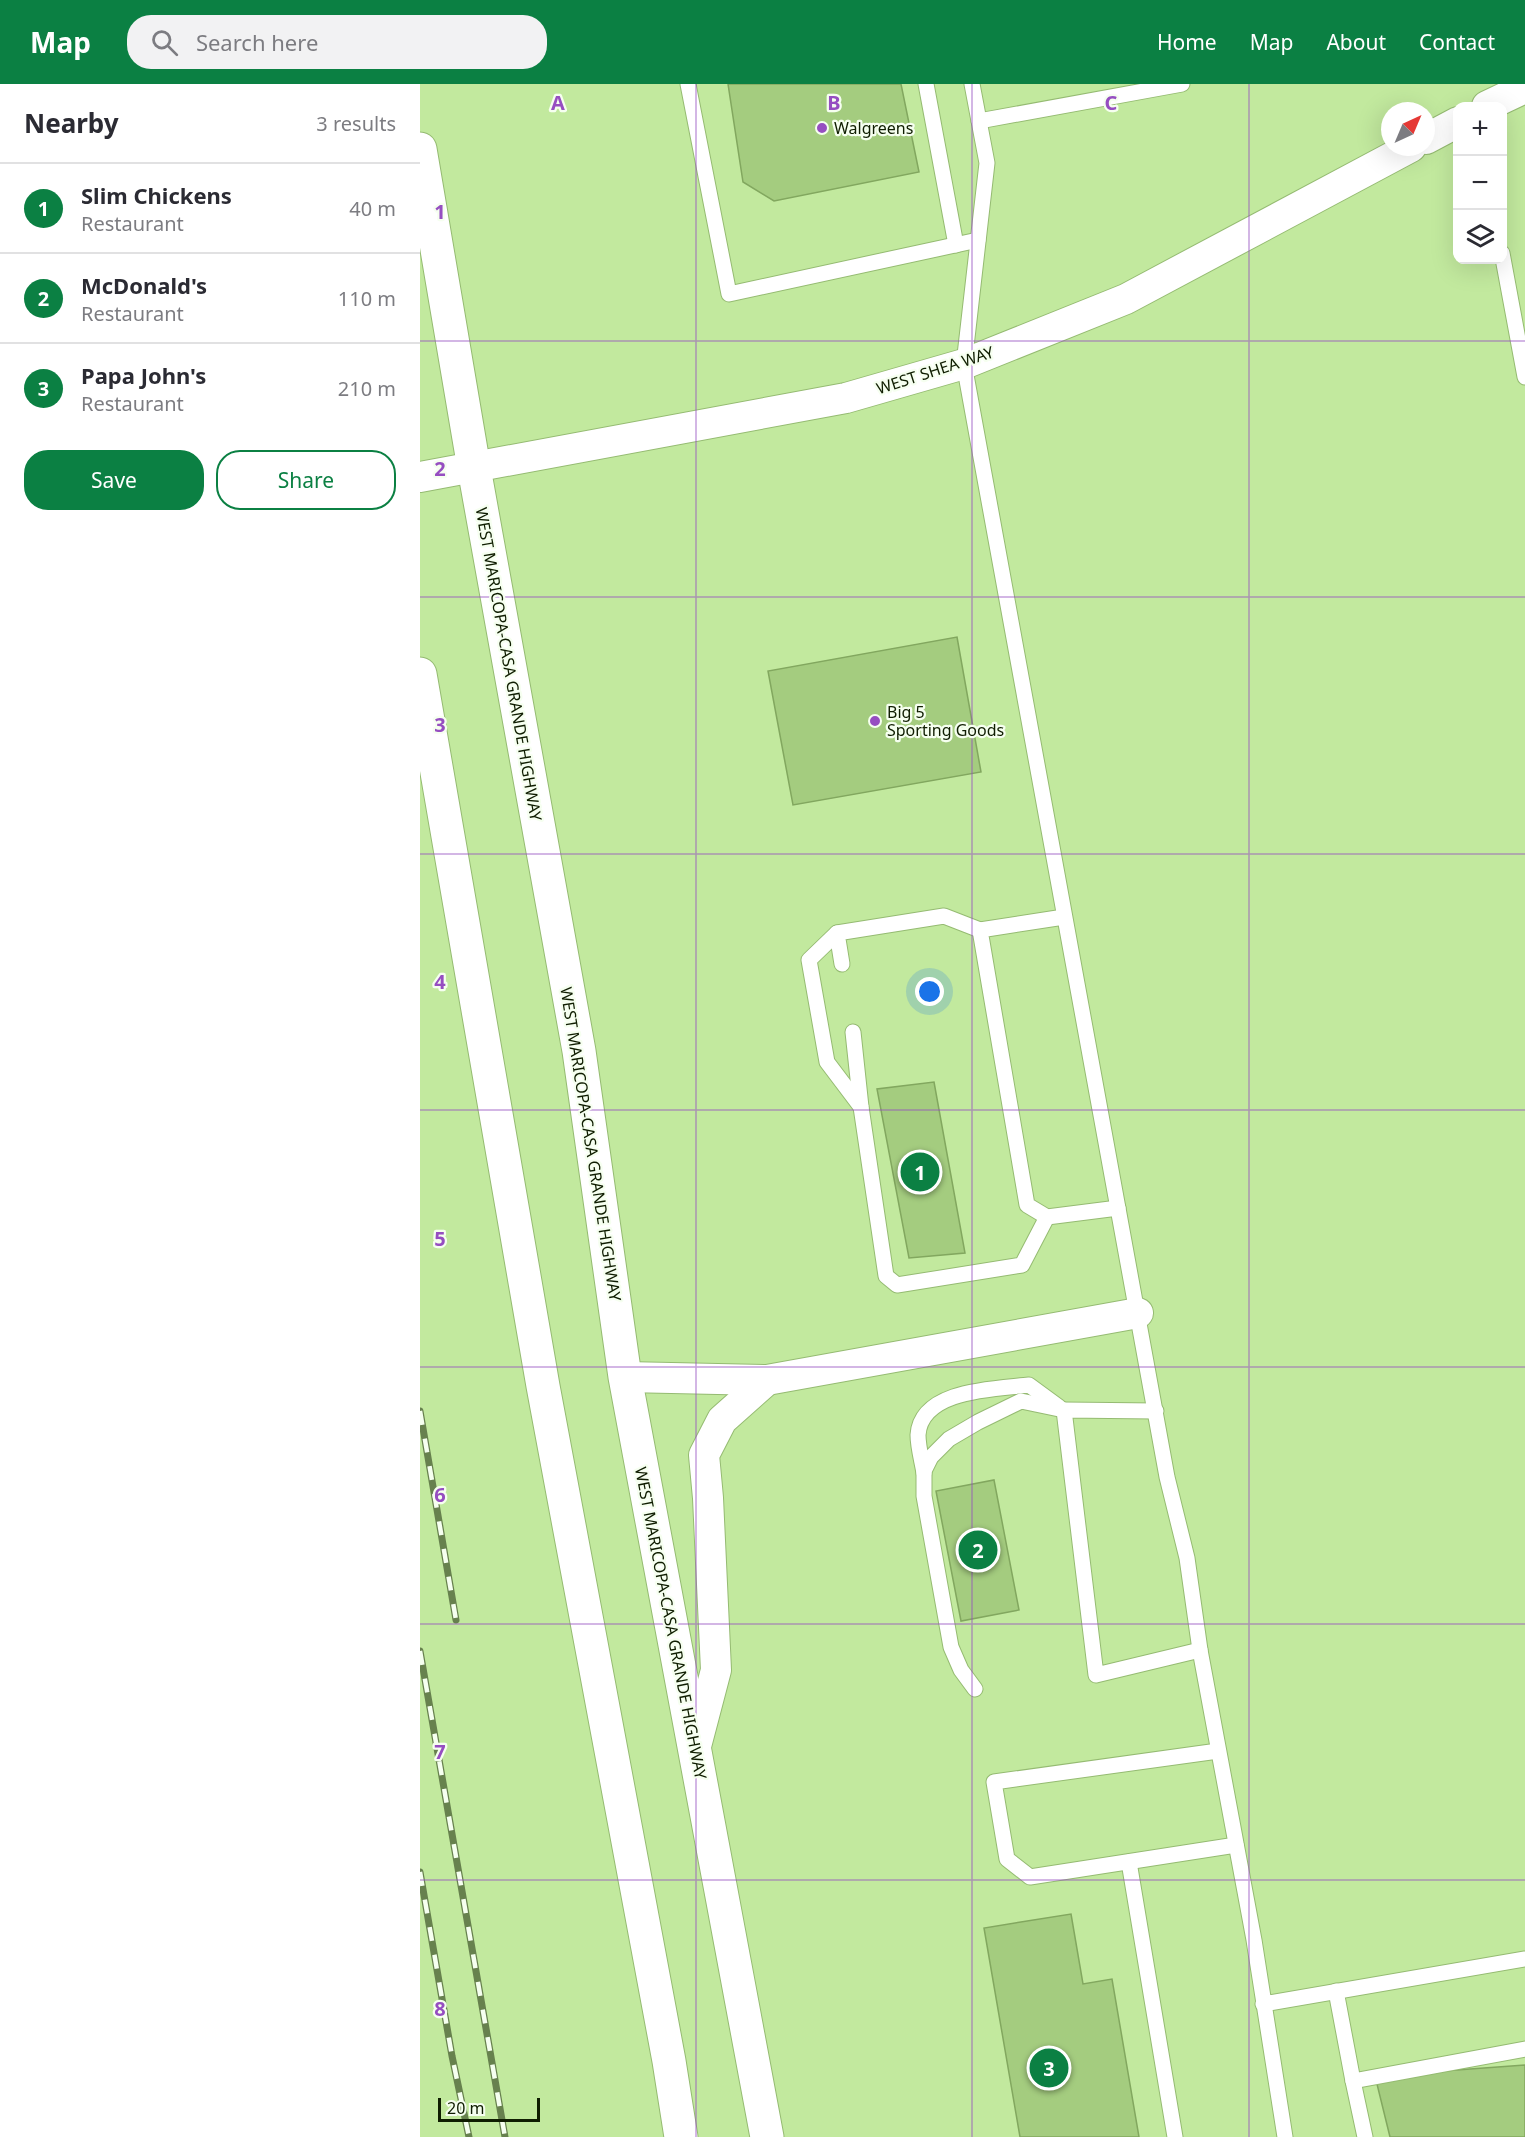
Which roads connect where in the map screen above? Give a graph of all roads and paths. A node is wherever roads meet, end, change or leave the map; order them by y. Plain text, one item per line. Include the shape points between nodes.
1 (688, 84) edge
2 (926, 84) edge
3 (972, 84) edge
4 (1182, 84) edge
5 (1520, 87) edge
6 (1494, 102) edge
7 (979, 121) junction
8 (1453, 125) edge
9 (1435, 134) edge
10 (420, 149) edge
11 (1394, 156) edge
12 (978, 240) junction
13 (956, 245) junction
14 (1505, 264) edge
15 (964, 364) junction
16 (1525, 377) edge
17 (474, 468) junction
18 (420, 477) edge
19 (420, 674) edge
20 (1064, 917) junction
21 (980, 930) junction
22 (837, 933) junction
23 (842, 964) dead end
24 (853, 1032) dead end
25 (861, 1107) junction
26 (1118, 1208) junction
27 (1047, 1217) junction
28 (1138, 1313) junction
29 (625, 1377) junction
30 (767, 1380) junction
31 (1064, 1410) junction
32 (1156, 1411) junction
33 (924, 1473) junction
34 (1200, 1650) junction
35 (975, 1689) dead end
36 (695, 1750) junction
37 (1218, 1751) junction
38 (1236, 1845) junction
39 (1129, 1862) junction
40 (1525, 1959) edge
41 (1336, 1991) junction
42 (1263, 2004) junction
43 (1525, 2049) edge
44 (1353, 2081) junction
45 (681, 2137) edge
46 (767, 2137) edge
47 (1175, 2137) edge
48 (1285, 2137) edge
49 (1365, 2137) edge

1 - 13 lane via 729,294
2 - 13 lane
3 - 7 lane
4 - 7 lane
5 - 6 street
7 - 12 lane via 987,163
8 - 9 street
10 - 17 main road, WEST MARICOPA-CASA GRANDE HIGHWAY
11 - 15 street, WEST SHEA WAY via 1126,299
12 - 13 lane
12 - 15 lane
14 - 16 lane
15 - 17 street, WEST SHEA WAY via 846,398
15 - 20 lane
17 - 18 street, WEST SHEA WAY
17 - 29 main road, WEST MARICOPA-CASA GRANDE HIGHWAY via 579,1051
19 - 45 main road via 541,1374
20 - 21 lane
20 - 26 lane
21 - 22 lane via 944,916
21 - 27 lane via 1027,1205
22 - 23 lane
22 - 25 lane via 809,960 827,1062
24 - 25 lane
25 - 27 lane via 885,1276 897,1285 1022,1265
26 - 27 lane
26 - 28 lane
28 - 30 street
28 - 32 lane
29 - 30 street
29 - 36 main road, WEST MARICOPA-CASA GRANDE HIGHWAY
30 - 36 street via 722,1420 704,1455 716,1670
31 - 32 lane
31 - 33 lane via 1021,1401 949,1439 931,1457
31 - 33 lane via 1029,1385 962,1393 935,1405 922,1420 918,1435
31 - 34 lane via 1096,1676
32 - 34 lane via 1187,1558
33 - 35 lane via 924,1496 951,1647
34 - 37 lane
36 - 46 main road, WEST MARICOPA-CASA GRANDE HIGHWAY
37 - 38 lane
37 - 39 lane via 994,1782 1007,1859 1030,1877
38 - 39 lane
38 - 42 lane
39 - 47 lane
40 - 41 lane
41 - 42 lane
41 - 44 lane
42 - 48 lane
43 - 44 lane
44 - 49 lane

